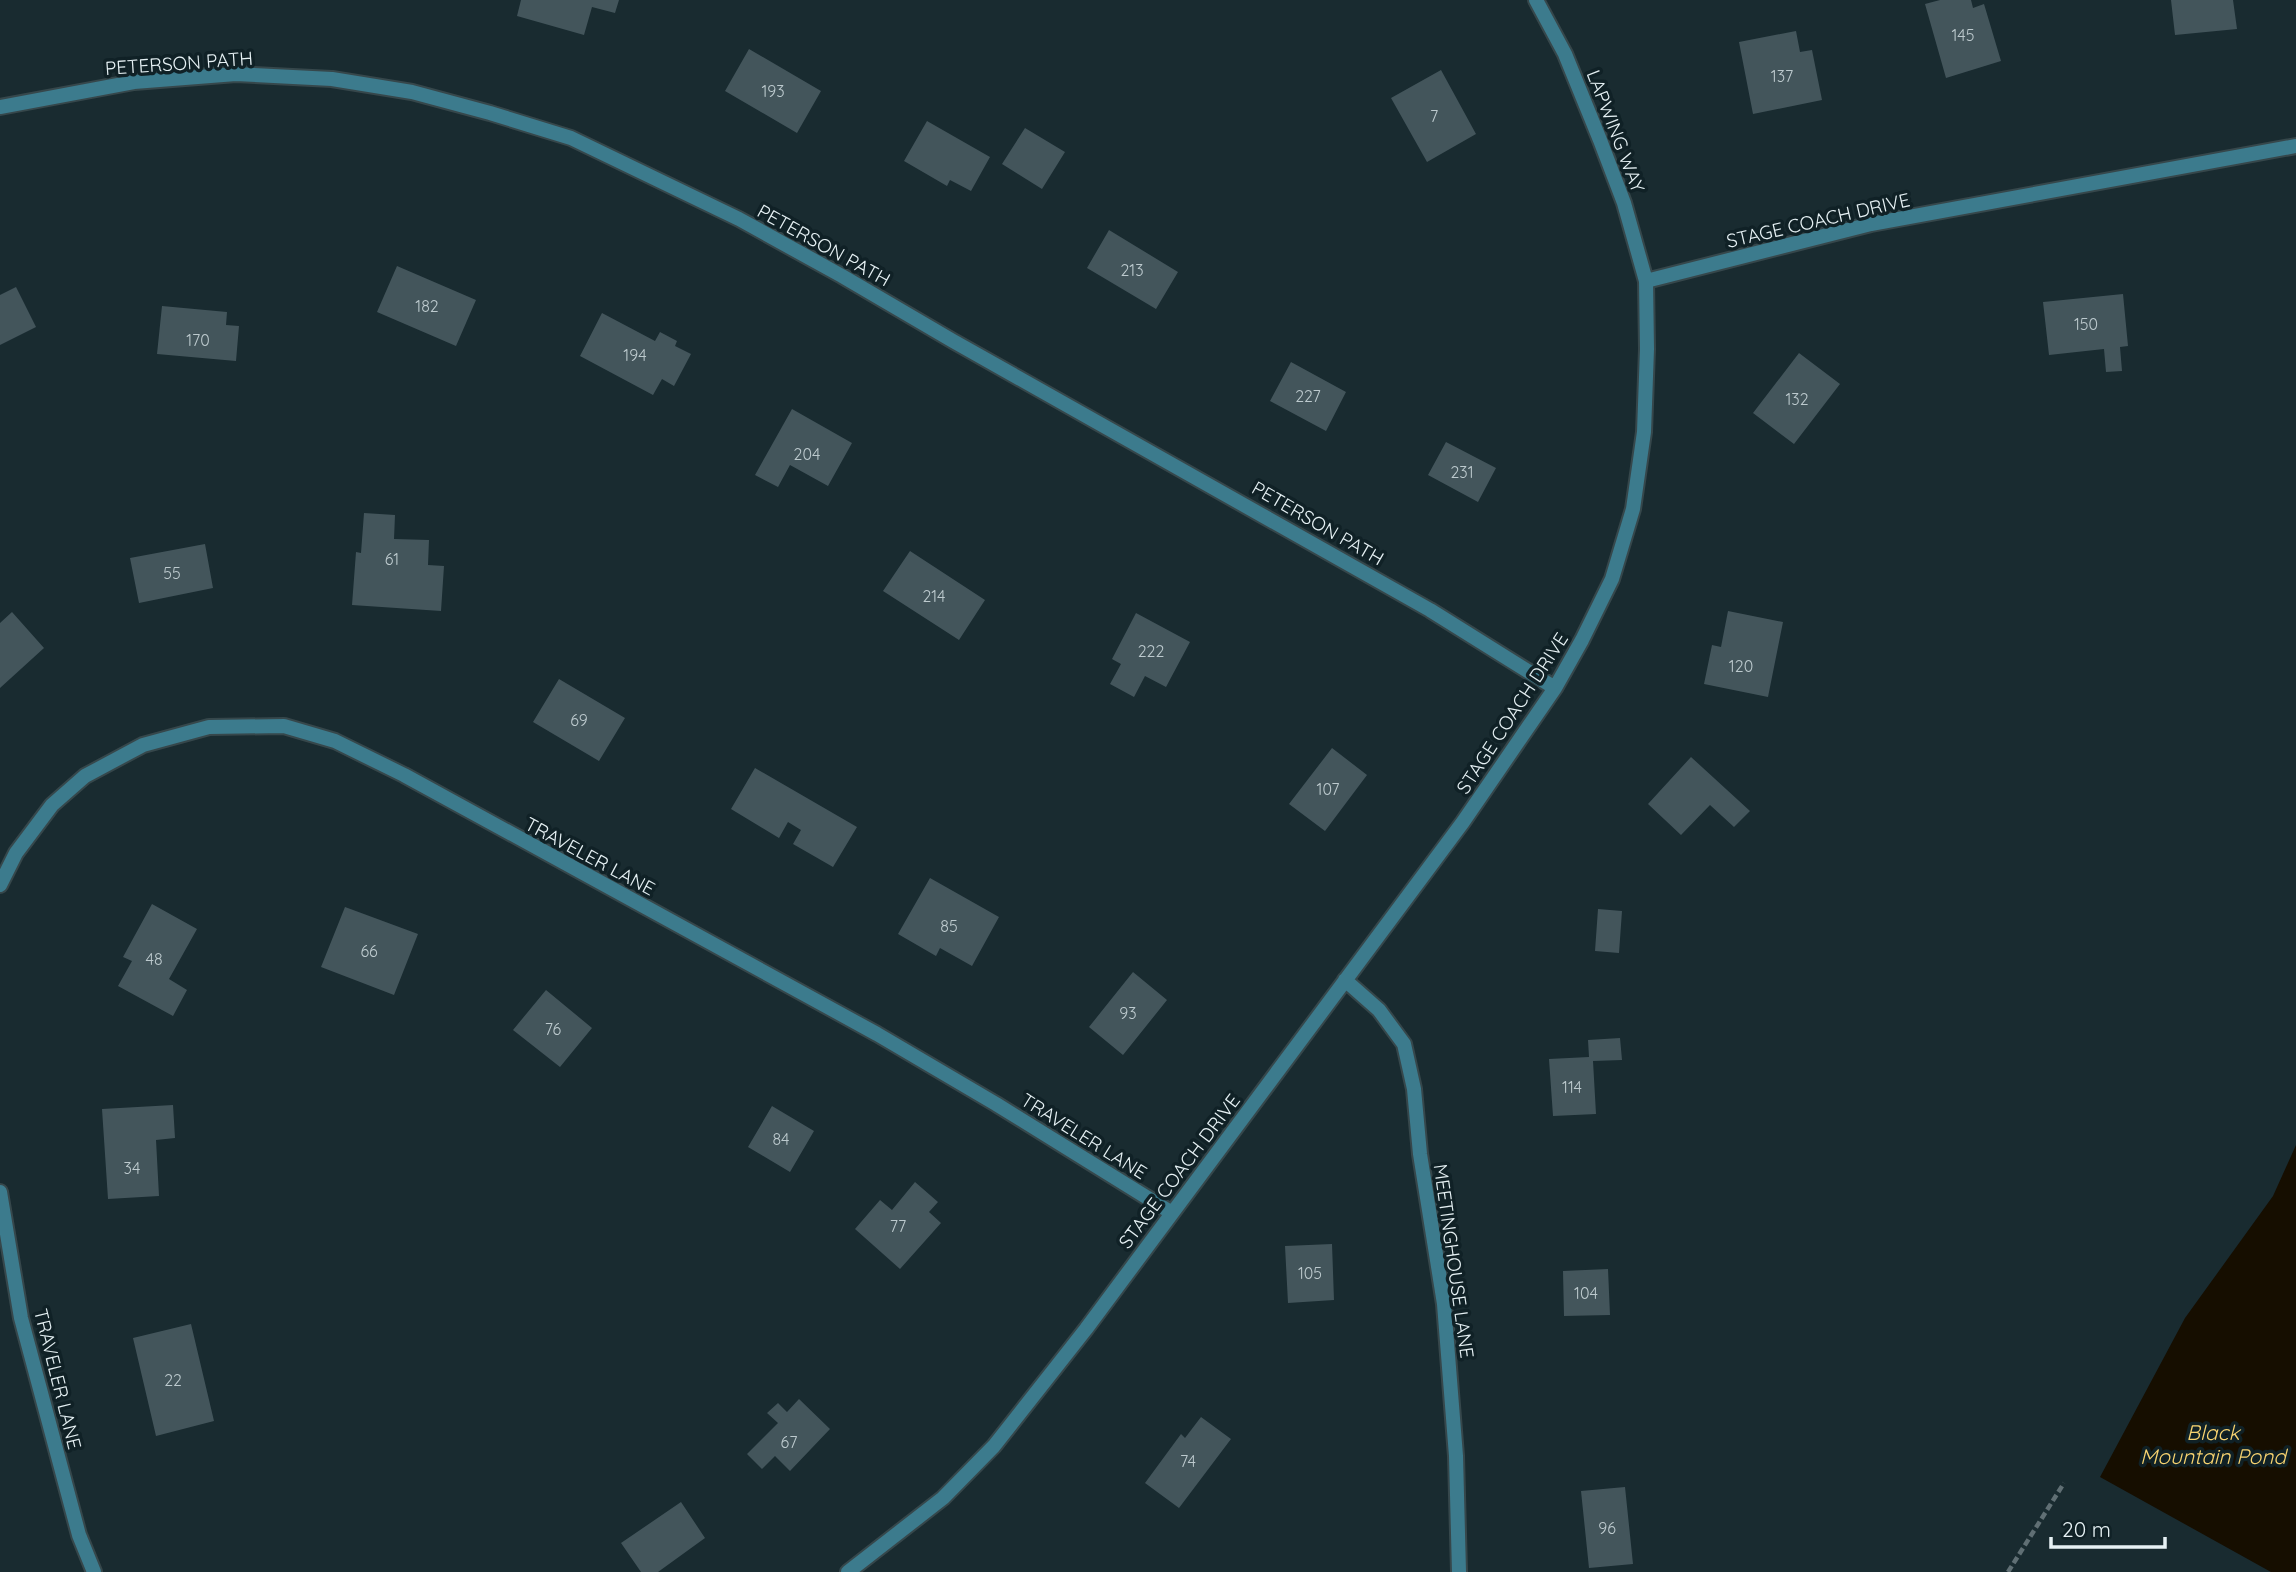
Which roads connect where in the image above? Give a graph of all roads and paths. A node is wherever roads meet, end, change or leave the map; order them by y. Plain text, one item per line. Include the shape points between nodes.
1 (1536, 0) edge
2 (0, 107) edge
3 (2296, 146) edge
4 (1646, 281) junction
5 (1555, 688) junction
6 (0, 886) edge
7 (1345, 980) junction
8 (0, 1192) edge
9 (1172, 1213) junction
10 (2064, 1483) dead end
11 (94, 1572) edge
12 (848, 1572) edge
13 (1459, 1572) edge
14 (2008, 1572) edge

1 - 4 street, LAPWING WAY via 1565,54 1624,203
2 - 5 street, PETERSON PATH via 134,82 236,74 331,79 412,92 571,138 727,213 842,276 1430,610
3 - 4 street, STAGE COACH DRIVE via 1871,225
4 - 5 street, STAGE COACH DRIVE via 1644,432 1633,509 1612,579
5 - 7 street, STAGE COACH DRIVE via 1463,822
6 - 9 street, TRAVELER LANE via 16,853 52,805 85,776 143,745 209,727 284,726 335,741 404,775 877,1034
7 - 9 street, STAGE COACH DRIVE
7 - 13 street, MEETINGHOUSE LANE via 1379,1010 1405,1045 1414,1089 1444,1304
8 - 11 street, TRAVELER LANE via 21,1318 79,1535
9 - 12 street, STAGE COACH DRIVE via 994,1446 943,1498
10 - 14 path

